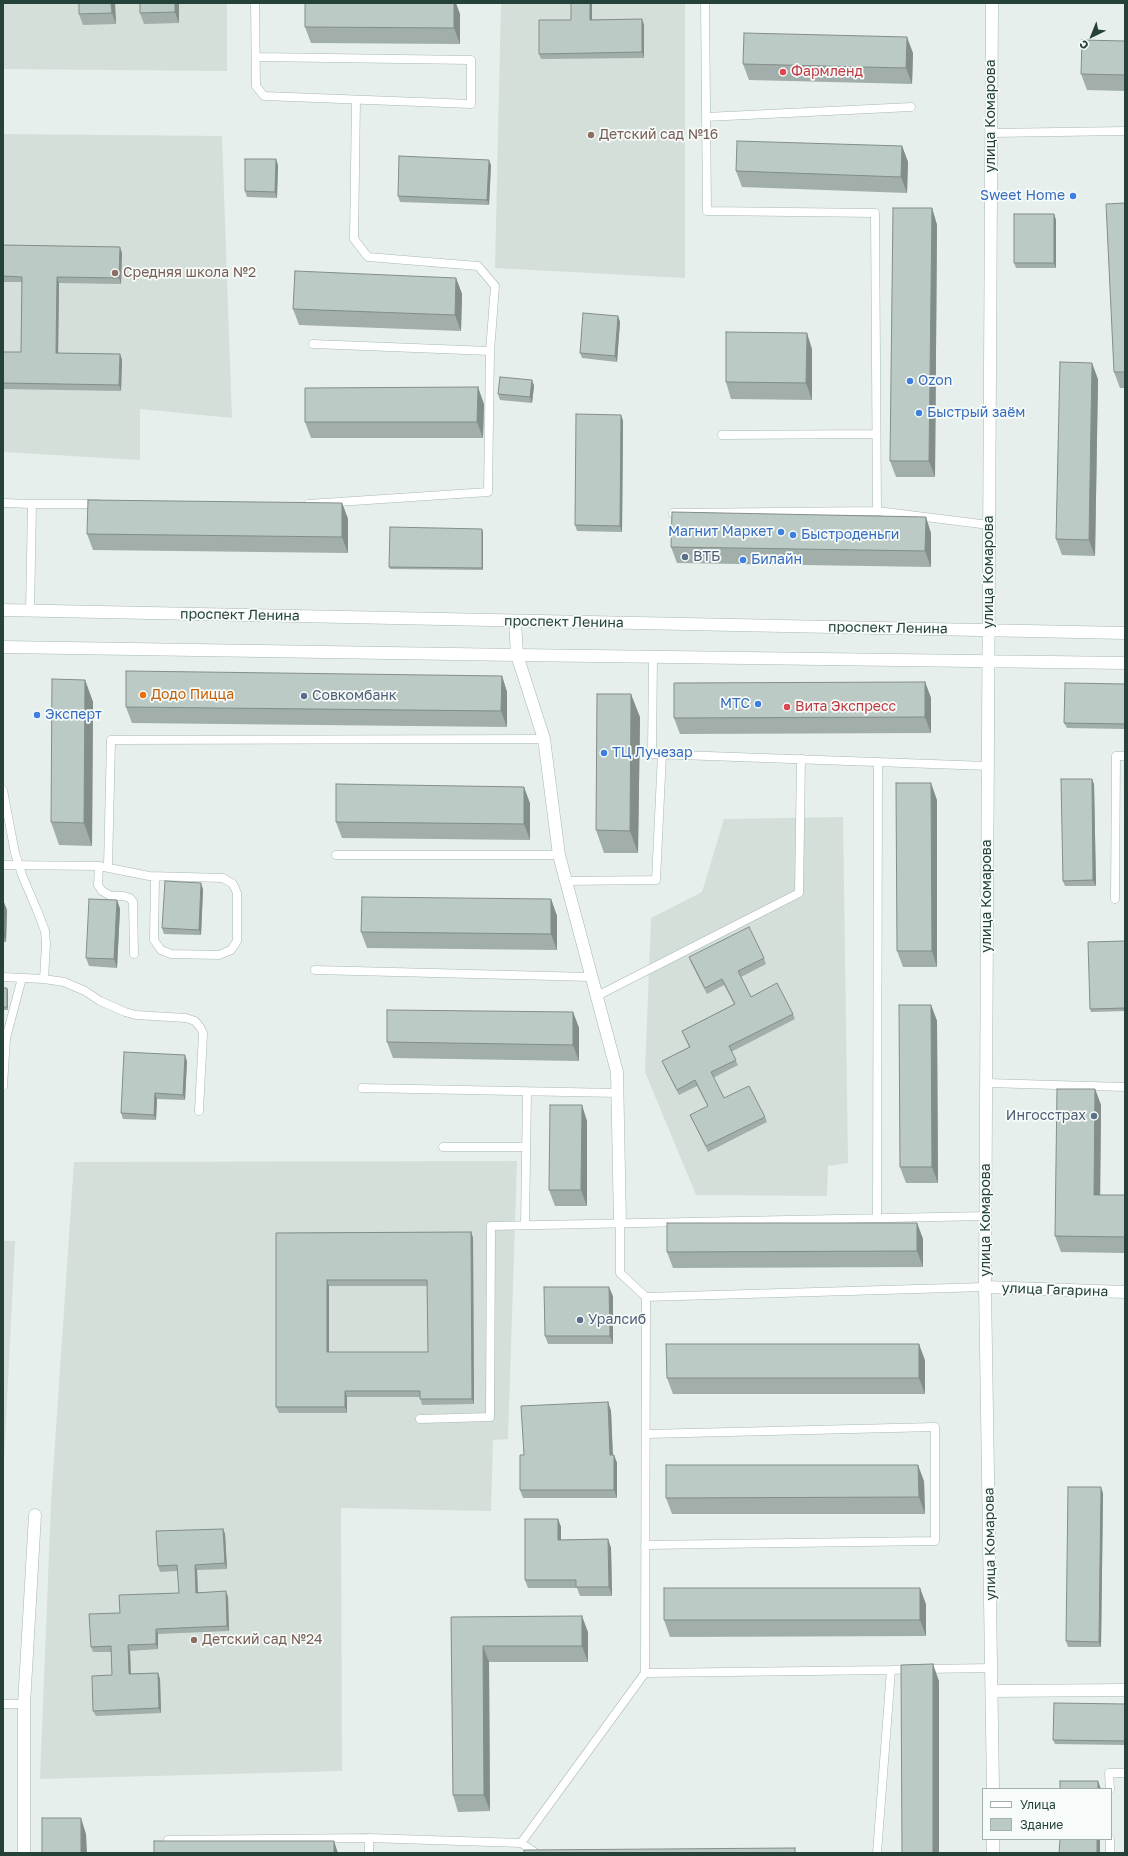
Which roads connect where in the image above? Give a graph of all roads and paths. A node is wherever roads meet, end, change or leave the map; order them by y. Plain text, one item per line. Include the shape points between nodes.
1 (255, 3) edge
2 (704, 3) edge
3 (992, 3) edge
4 (257, 57) junction
5 (356, 100) junction
6 (911, 107) dead end
7 (706, 116) junction
8 (1125, 131) edge
9 (991, 133) junction
10 (313, 344) dead end
11 (490, 351) junction
12 (876, 434) junction
13 (722, 436) dead end
14 (3, 503) edge
15 (32, 504) junction
16 (104, 504) edge
17 (303, 504) edge
18 (877, 511) junction
19 (673, 513) edge
20 (989, 525) junction
21 (3, 610) edge
22 (30, 611) junction
23 (515, 621) junction
24 (989, 630) junction
25 (1125, 633) edge
26 (3, 646) edge
27 (517, 655) junction
28 (653, 657) junction
29 (988, 661) junction
30 (1125, 663) edge
31 (544, 739) junction
32 (662, 754) junction
33 (1125, 756) edge
34 (801, 759) junction
35 (878, 762) junction
36 (988, 766) junction
37 (3, 790) edge
38 (336, 855) dead end
39 (559, 855) junction
40 (3, 865) edge
41 (18, 865) junction
42 (98, 866) junction
43 (108, 867) junction
44 (155, 877) junction
45 (566, 881) junction
46 (1115, 899) dead end
47 (134, 954) dead end
48 (315, 970) dead end
49 (3, 977) edge
50 (591, 977) junction
51 (22, 978) junction
52 (44, 979) junction
53 (597, 996) junction
54 (4, 1038) edge
55 (986, 1084) junction
56 (3, 1086) edge
57 (1125, 1086) edge
58 (362, 1088) dead end
59 (527, 1092) junction
60 (618, 1094) junction
61 (199, 1111) dead end
62 (443, 1147) dead end
63 (526, 1147) junction
64 (986, 1216) junction
65 (877, 1218) junction
66 (620, 1223) junction
67 (525, 1225) junction
68 (986, 1287) junction
69 (1125, 1292) edge
70 (646, 1297) junction
71 (420, 1419) dead end
72 (646, 1434) junction
73 (35, 1515) dead end
74 (645, 1545) junction
75 (992, 1668) junction
76 (891, 1670) junction
77 (645, 1673) junction
78 (1125, 1690) edge
79 (993, 1691) junction
80 (3, 1704) edge
81 (24, 1704) junction
82 (1125, 1773) edge
83 (993, 1788) edge
84 (1110, 1788) edge
85 (369, 1838) junction
86 (168, 1840) edge
87 (993, 1840) edge
88 (1110, 1840) edge
89 (521, 1843) junction
90 (24, 1853) edge
91 (369, 1853) edge
92 (536, 1853) edge
93 (877, 1853) edge
94 (993, 1853) edge
95 (1110, 1853) edge

1 - 4 lane
2 - 7 lane
3 - 9 street, улица Комарова
4 - 5 lane via 256,86 264,96
4 - 5 lane via 471,60 471,104
5 - 11 lane via 354,239 368,257 478,266 495,286
6 - 7 lane
7 - 12 lane via 707,211 875,213
8 - 9 lane
9 - 20 street, улица Комарова
10 - 11 lane
11 - 17 lane via 488,492
12 - 13 lane
12 - 18 lane
14 - 15 lane
15 - 16 lane
15 - 22 lane
18 - 19 lane
18 - 20 lane
20 - 24 street, улица Комарова
21 - 22 street, проспект Ленина
22 - 23 street, проспект Ленина
23 - 24 street, проспект Ленина
23 - 27 street
24 - 25 street, проспект Ленина
24 - 29 street, улица Комарова
26 - 27 street
27 - 28 street
27 - 31 street
28 - 29 street
28 - 32 lane via 652,754
29 - 30 street
29 - 36 street, улица Комарова
31 - 39 street
31 - 43 lane via 111,740
32 - 34 lane
32 - 45 lane via 656,880
33 - 46 lane via 1116,756
34 - 35 lane
34 - 53 lane via 799,893
35 - 36 lane
35 - 65 lane
36 - 55 street, улица Комарова
37 - 41 lane
38 - 39 lane
39 - 45 street
40 - 41 lane
41 - 42 lane
41 - 52 lane via 44,932
42 - 43 lane
42 - 47 lane via 98,885 102,891 111,896 130,898 133,902
43 - 44 lane
44 - 44 lane via 223,878 233,884 237,893 237,941 231,950 219,955 171,954 161,950 154,940
45 - 50 street
48 - 50 lane
49 - 51 lane
50 - 53 street
51 - 52 lane
51 - 54 lane
52 - 61 lane via 75,986 125,1012 195,1021 203,1033
53 - 60 street via 617,1072
54 - 56 lane
55 - 57 lane
55 - 64 street, улица Комарова
58 - 59 lane
59 - 60 lane
59 - 63 lane
60 - 66 street
62 - 63 lane
63 - 67 lane
64 - 65 lane
64 - 68 street, улица Комарова
65 - 66 lane
66 - 67 lane
66 - 70 lane via 620,1273
67 - 71 lane via 491,1226 490,1418
68 - 69 street, улица Гагарина
68 - 70 lane
68 - 75 street, улица Комарова
70 - 72 lane
72 - 74 lane
72 - 74 lane via 935,1427 935,1541
73 - 81 street
74 - 77 lane
75 - 76 lane
75 - 79 street, улица Комарова
76 - 77 lane
76 - 93 lane
77 - 89 lane
78 - 79 street
79 - 83 street, улица Комарова
80 - 81 lane
81 - 90 street
82 - 84 lane via 1109,1773
85 - 86 lane
85 - 89 lane
85 - 91 lane
87 - 94 street
88 - 95 lane
89 - 92 lane

